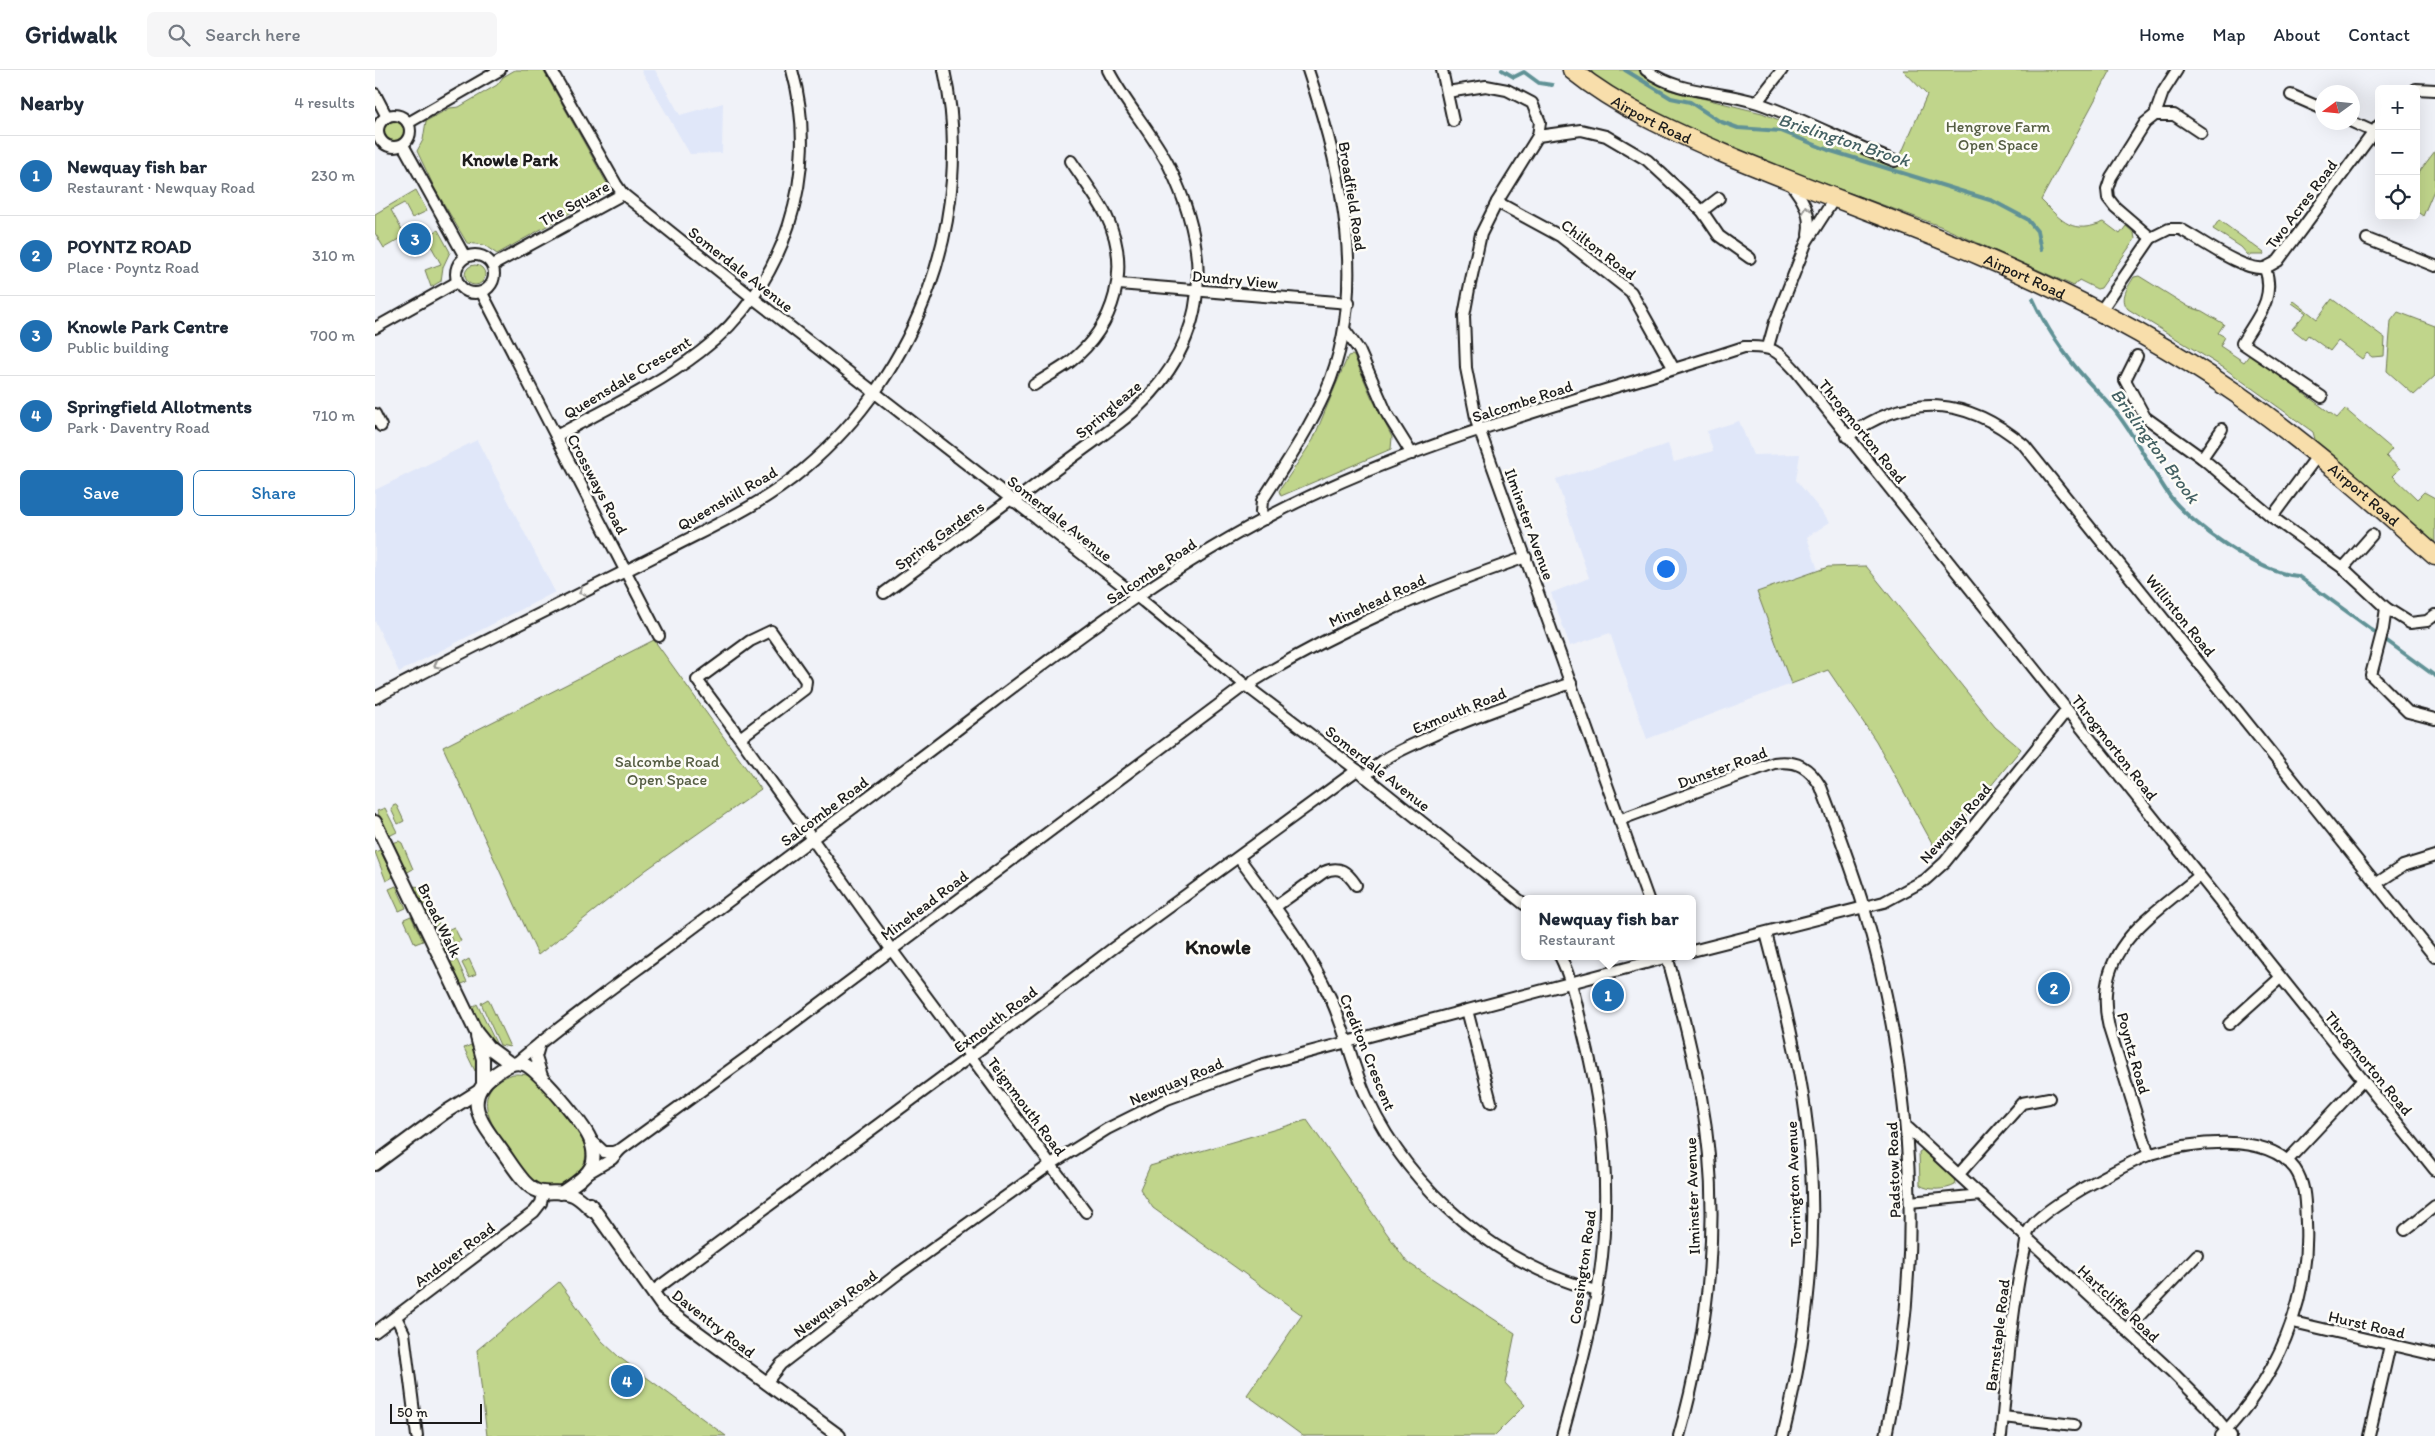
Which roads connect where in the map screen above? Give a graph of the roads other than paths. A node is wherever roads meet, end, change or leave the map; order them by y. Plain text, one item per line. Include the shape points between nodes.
1 (500, 70) edge
2 (551, 70) edge
3 (792, 70) edge
4 (944, 70) edge
5 (1108, 70) edge
6 (1308, 70) edge
7 (1442, 70) edge
8 (1572, 70) edge
9 (1646, 70) edge
10 (1782, 70) edge
11 (2177, 70) edge
12 (2420, 89) edge
13 (2435, 90) edge
14 (1447, 92) junction
15 (375, 94) edge
16 (2291, 95) dead end
17 (1757, 102) junction
18 (2315, 106) edge
19 (2155, 115) junction
20 (387, 116) junction
21 (1453, 121) dead end
22 (408, 123) junction
23 (2360, 124) edge
24 (2375, 129) edge
25 (2375, 130) edge
26 (2201, 133) dead end
27 (1538, 136) junction
28 (378, 141) edge
29 (403, 145) junction
30 (1071, 160) dead end
31 (1895, 162) dead end
32 (1788, 181) junction
33 (623, 194) junction
34 (1719, 198) dead end
35 (1833, 199) junction
36 (1497, 202) junction
37 (1702, 211) junction
38 (2151, 238) junction
39 (2367, 240) dead end
40 (1807, 241) junction
41 (465, 257) junction
42 (1750, 258) dead end
43 (493, 265) junction
44 (2435, 266) edge
45 (2265, 268) junction
46 (457, 282) junction
47 (1119, 284) junction
48 (1197, 291) junction
49 (483, 293) junction
50 (753, 298) junction
51 (1349, 303) junction
52 (2100, 312) junction
53 (375, 328) edge
54 (1344, 329) junction
55 (1768, 347) junction
56 (2137, 356) dead end
57 (1674, 369) junction
58 (1034, 385) dead end
59 (875, 393) junction
60 (2322, 397) dead end
61 (375, 414) edge
62 (381, 426) dead end
63 (2222, 428) dead end
64 (1481, 430) junction
65 (556, 436) junction
66 (1847, 437) junction
67 (1412, 454) junction
68 (2318, 455) junction
69 (2202, 458) junction
70 (1013, 501) junction
71 (2272, 517) junction
72 (1265, 518) junction
73 (2372, 535) dead end
74 (2435, 556) edge
75 (1526, 557) junction
76 (2343, 568) junction
77 (626, 570) junction
78 (884, 593) dead end
79 (1137, 598) junction
80 (2386, 608) junction
81 (2435, 615) edge
82 (659, 636) dead end
83 (1571, 683) junction
84 (1247, 686) junction
85 (375, 698) edge
86 (2067, 710) junction
87 (2435, 719) edge
88 (740, 738) junction
89 (1361, 773) junction
90 (1619, 820) junction
91 (375, 822) edge
92 (811, 838) junction
93 (2435, 856) edge
94 (1239, 858) junction
95 (2199, 876) junction
96 (2377, 884) junction
97 (1356, 885) dead end
98 (1647, 895) edge
99 (1521, 902) edge
100 (1864, 906) junction
101 (1275, 907) junction
102 (1766, 933) junction
103 (891, 949) junction
104 (1696, 950) edge
105 (2435, 957) edge
106 (1562, 960) edge
107 (1658, 960) edge
108 (1670, 960) edge
109 (2281, 978) junction
110 (1571, 983) junction
111 (1467, 1010) junction
112 (2229, 1024) dead end
113 (476, 1032) junction
114 (541, 1042) junction
115 (1349, 1042) junction
116 (971, 1056) junction
117 (514, 1063) junction
118 (542, 1076) junction
119 (2363, 1080) junction
120 (481, 1089) junction
121 (2049, 1098) dead end
122 (1491, 1102) dead end
123 (452, 1108) junction
124 (482, 1122) junction
125 (1908, 1128) junction
126 (589, 1138) junction
127 (621, 1149) junction
128 (2149, 1155) junction
129 (2287, 1161) junction
130 (375, 1164) edge
131 (1051, 1164) junction
132 (2435, 1170) edge
133 (1959, 1174) junction
134 (583, 1176) junction
135 (561, 1193) junction
136 (543, 1194) junction
137 (1981, 1195) junction
138 (1910, 1202) junction
139 (2435, 1206) edge
140 (593, 1211) junction
141 (1086, 1212) dead end
142 (2405, 1230) dead end
143 (2027, 1238) junction
144 (2197, 1255) dead end
145 (1597, 1291) junction
146 (652, 1292) junction
147 (395, 1317) junction
148 (2293, 1322) junction
149 (2126, 1330) junction
150 (375, 1332) edge
151 (2391, 1345) junction
152 (2435, 1355) edge
153 (766, 1383) junction
154 (2003, 1417) junction
155 (2074, 1426) dead end
156 (2226, 1434) edge
157 (417, 1436) edge
158 (839, 1436) edge
159 (1562, 1436) edge
160 (1679, 1436) edge
161 (1783, 1436) edge
162 (1886, 1436) edge
163 (2001, 1436) edge
164 (2369, 1436) edge

1 - 22 street
2 - 33 street, The Square
3 - 50 street, Queensdale Crescent via 802,117 799,189 778,255
4 - 59 street, Queenshill Road via 954,154 945,232 930,286 914,325
5 - 48 street, Springleaze via 1168,164 1182,194 1194,232 1199,270
6 - 51 street, Broadfield Road via 1328,132 1337,176 1345,230
7 - 14 street
8 - 32 highway, Airport Road via 1663,127
9 - 17 street via 1661,81 1683,88
10 - 17 street
11 - 19 street via 2163,92
12 - 13 street
14 - 21 street
14 - 27 street via 1486,86 1507,90 1532,103 1540,122
15 - 20 street
16 - 18 street
17 - 31 street
19 - 26 street via 2174,115
19 - 38 street via 2145,123 2111,177 2107,189 2108,198 2115,208
20 - 22 street via 397,115
20 - 28 street via 379,124
22 - 29 street via 409,136
23 - 24 street
25 - 45 street, Two Acres Road via 2284,254
27 - 36 street, Ilminster Avenue
27 - 37 street via 1581,130 1606,136 1647,160
28 - 29 street via 388,146
29 - 41 street
30 - 47 street via 1114,234
32 - 35 highway, Airport Road
40 -> 32 street via 1810,224 1804,200
33 - 43 street, The Square
33 - 50 street, Somerdale Avenue
34 - 37 street
35 - 40 street
35 - 52 highway, Airport Road via 1980,255
36 - 57 street, Chilton Road via 1560,236 1631,292
36 - 64 street, Ilminster Avenue via 1481,234 1464,316 1466,368
37 - 42 street via 1719,236
38 - 45 street, Two Acres Road via 2179,228 2238,263
38 - 52 street
39 - 44 street
40 - 55 street
41 - 43 street via 477,255
41 - 46 street via 457,268
43 - 49 street via 494,281
45 - 60 street via 2269,297 2242,343
46 - 49 street via 471,294
46 - 53 street
47 - 48 street, Dundry View
47 - 58 street via 1100,330 1069,362
48 - 51 street, Dundry View
48 - 70 street, Springleaze via 1194,316 1183,344 1156,389 1136,409
49 - 65 street, Crossways Road
50 - 59 street, Somerdale Avenue
50 - 65 street, Queensdale Crescent via 701,352
51 - 54 street, Broadfield Road
52 - 68 highway, Airport Road via 2236,394
54 - 67 street via 1359,350 1383,405
54 - 72 street, Broadfield Road via 1326,392 1305,435 1262,501 1261,512
55 - 57 street, Salcombe Road via 1744,347
55 - 66 street, Throgmorton Road via 1796,371
56 - 69 street via 2125,380 2145,417
57 - 64 street, Salcombe Road
59 - 70 street, Somerdale Avenue
59 - 77 street, Queenshill Road via 833,444 773,492
61 - 62 street
63 - 69 street
64 - 67 street, Salcombe Road
64 - 75 street, Ilminster Avenue
65 - 77 street, Crossways Road
66 - 86 street, Throgmorton Road
66 - 96 street, Willinton Road via 1887,414 1940,405 1973,413 2011,434 2038,460
67 - 72 street, Salcombe Road
68 - 71 street
68 - 74 highway, Airport Road
69 - 71 street
70 - 78 street, Spring Gardens
70 - 79 street, Somerdale Avenue
71 - 76 street
72 - 79 street, Salcombe Road via 1191,560
73 - 76 street
75 - 83 street, Ilminster Avenue
75 - 84 street, Minehead Road via 1431,591 1341,631
76 - 80 street
77 - 82 street, Crossways Road
77 -> 85 street, Queenshill Road
79 - 84 street, Somerdale Avenue
79 - 92 street, Salcombe Road
80 - 81 street via 2410,623 2427,621
80 - 87 street via 2371,675 2408,712
83 - 89 street, Exmouth Road via 1489,711 1386,758
83 - 90 street, Ilminster Avenue
84 - 89 street, Somerdale Avenue
84 - 103 street, Minehead Road
86 - 95 street, Throgmorton Road
86 - 100 street, Newquay Road via 1945,862 1925,880 1903,893 1885,902
88 - 88 street, Teignmouth Road via 805,689 806,681 771,631 750,641 697,680
88 - 92 street, Teignmouth Road
89 - 94 street, Exmouth Road
89 - 99 street, Somerdale Avenue
90 - 98 street, Ilminster Avenue
90 - 100 street, Dunster Road via 1774,763 1789,761 1803,765 1813,773 1821,787
91 - 113 street, Broad Walk
92 - 103 street, Teignmouth Road
92 - 114 street, Salcombe Road
93 - 96 street via 2403,866
94 - 101 street, Crediton Crescent
94 - 116 street, Exmouth Road
95 - 109 street, Throgmorton Road
95 - 128 street, Poyntz Road via 2129,935 2115,959 2107,985 2107,1020
96 - 105 street, Willinton Road
97 - 101 street via 1342,869 1333,868
100 - 102 street, Newquay Road
100 - 125 street, Padstow Road via 1893,1026
101 - 115 street, Crediton Crescent via 1329,995
102 - 104 street, Newquay Road
102 - 161 street, Torrington Avenue via 1792,1034 1804,1103 1812,1207 1807,1307 1797,1379
103 - 116 street, Teignmouth Road
103 - 127 street, Minehead Road
106 - 110 street
107 - 110 street, Newquay Road
108 - 160 street, Ilminster Avenue via 1701,1098 1711,1222 1704,1321
109 - 112 street
109 - 119 street, Throgmorton Road
110 - 111 street, Newquay Road
110 - 145 street, Cossington Road via 1592,1066 1603,1138 1605,1210
111 - 115 street, Newquay Road
111 - 122 street
113 - 117 street, Broad Walk via 488,1047
113 - 120 street, Broad Walk via 483,1059
114 - 117 street, Salcombe Road
114 - 118 street via 536,1057
115 - 131 street, Newquay Road via 1227,1075 1167,1099 1107,1129
115 - 145 street, Crediton Crescent via 1360,1080 1375,1114 1415,1173 1436,1197 1460,1219 1520,1260 1558,1278
116 - 131 street, Teignmouth Road
116 - 146 street, Exmouth Road
117 - 118 street via 525,1064
117 - 120 street via 491,1077
118 - 126 street
119 - 129 street
119 - 132 street, Throgmorton Road
120 - 123 street
120 - 124 street via 476,1110
121 - 133 street via 2022,1104
123 - 124 street via 467,1111
123 - 130 street
124 - 136 street via 523,1181
125 - 133 street, Hartcliffe Road
125 - 138 street, Padstow Road
126 - 127 street via 596,1148 604,1152
126 - 134 street via 594,1156
127 - 134 street, Minehead Road
128 - 129 street via 2196,1146 2244,1144 2264,1147
128 - 143 street via 2099,1179 2053,1208 2028,1230
129 - 148 street via 2304,1190 2307,1240 2301,1290
131 - 141 street, Teignmouth Road
131 - 153 street, Newquay Road via 899,1273 773,1371
133 - 137 street, Hartcliffe Road
134 - 135 street
134 - 140 street, Daventry Road via 583,1191
135 - 136 street
135 - 140 street, Daventry Road via 575,1196
136 - 147 street, Andover Road via 534,1212
137 - 138 street
137 - 143 street, Hartcliffe Road
138 - 162 street, Padstow Road via 1911,1248 1904,1328
139 - 142 street
140 - 146 street, Daventry Road
143 - 149 street, Hartcliffe Road
143 - 154 street, Barnstaple Road via 2020,1271
144 - 149 street
145 - 159 street, Cossington Road
146 - 153 street, Daventry Road via 673,1315
147 - 150 street, Andover Road
147 - 157 street via 404,1333
148 - 151 street, Hurst Road
148 - 156 street via 2277,1360
149 - 156 street, Hartcliffe Road via 2171,1371
151 - 152 street, Hurst Road
151 - 164 street
153 - 158 street, Daventry Road
154 - 155 street
154 - 163 street, Barnstaple Road

